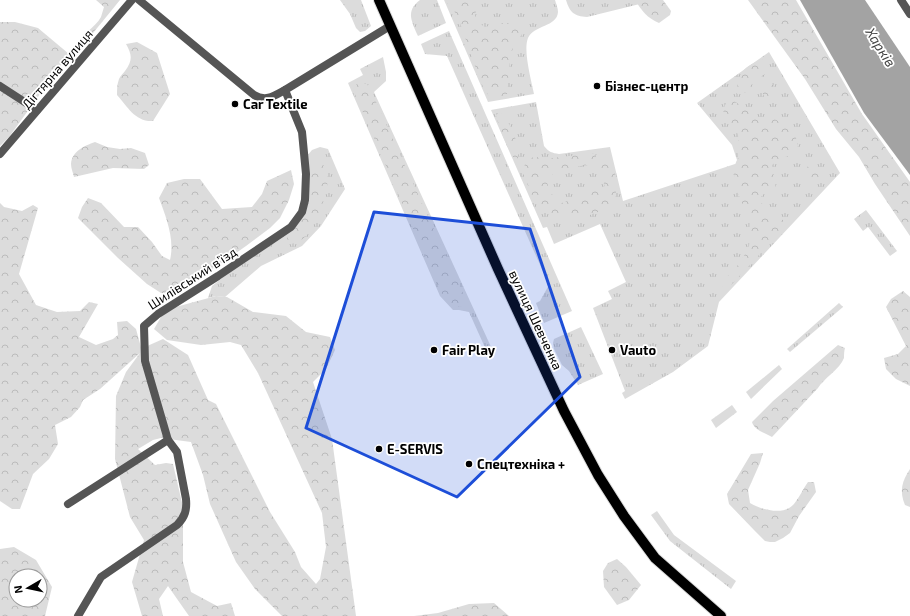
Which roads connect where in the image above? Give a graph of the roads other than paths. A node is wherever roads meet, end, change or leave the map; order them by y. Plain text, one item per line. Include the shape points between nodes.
1 (132, 0) edge
2 (139, 0) edge
3 (379, 0) edge
4 (901, 0) edge
5 (910, 14) edge
6 (390, 26) junction
7 (0, 86) edge
8 (285, 90) junction
9 (37, 110) junction
10 (0, 154) edge
11 (168, 440) junction
12 (68, 504) dead end
13 (78, 616) edge
14 (721, 616) edge

1 - 9 street, Дігтярна вулиця
2 - 8 street via 254,95 265,99
3 - 6 main road, вулиця Шевченка
4 - 5 street
6 - 8 street
6 - 14 main road, вулиця Шевченка via 523,324 598,475 655,558
7 - 9 street
8 - 11 street, Шилівський в’їзд via 302,132 306,200 302,212 291,227 158,314 144,326 145,361
9 - 10 street, Дігтярна вулиця
11 - 12 street
11 - 13 street via 177,452 186,499 187,506 182,519 101,576

